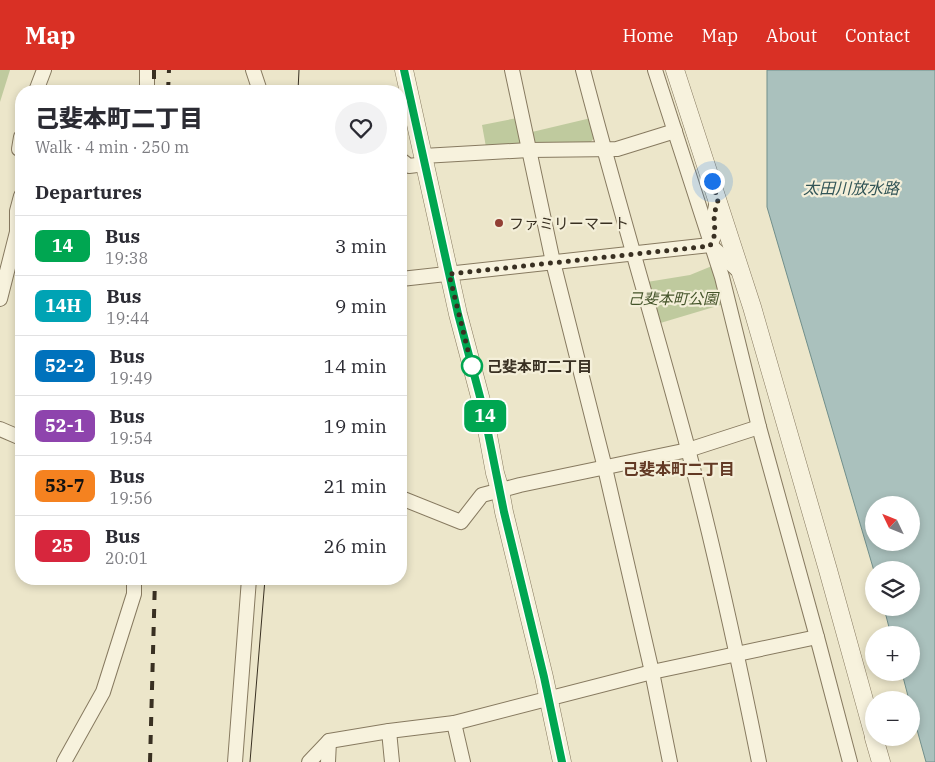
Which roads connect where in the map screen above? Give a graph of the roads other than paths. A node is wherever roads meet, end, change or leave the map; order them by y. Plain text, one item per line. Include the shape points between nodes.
1 (44, 70) edge
2 (147, 70) edge
3 (253, 70) edge
4 (404, 70) edge
5 (512, 70) edge
6 (583, 70) edge
7 (655, 70) edge
8 (675, 70) edge
9 (38, 85) edge
10 (147, 85) edge
11 (258, 85) edge
12 (675, 131) junction
13 (603, 148) junction
14 (529, 150) junction
15 (424, 160) junction
16 (407, 164) edge
17 (718, 200) junction
18 (15, 240) edge
19 (710, 246) junction
20 (633, 253) junction
21 (553, 262) junction
22 (741, 273) junction
23 (449, 274) junction
24 (407, 278) edge
25 (0, 299) edge
26 (759, 427) junction
27 (0, 429) edge
28 (15, 435) edge
29 (688, 450) junction
30 (605, 468) junction
31 (500, 490) junction
32 (407, 500) edge
33 (134, 585) edge
34 (249, 585) edge
35 (817, 637) junction
36 (737, 654) junction
37 (652, 672) junction
38 (549, 699) junction
39 (865, 703) edge
40 (454, 723) junction
41 (389, 731) junction
42 (329, 741) junction
43 (877, 746) edge
44 (64, 762) edge
45 (235, 762) edge
46 (309, 762) edge
47 (328, 762) edge
48 (392, 762) edge
49 (463, 762) edge
50 (562, 762) edge
51 (670, 762) edge
52 (759, 762) edge
53 (850, 762) edge
54 (881, 762) edge

1 - 9 street
2 - 10 street
3 - 11 street
4 - 15 street
5 - 14 street
6 - 13 street
7 - 12 street
8 - 17 street
12 - 13 street via 616,149
12 - 19 street
13 - 14 street
13 - 20 street
14 - 15 street
14 - 21 street
15 - 16 street
15 - 23 street
17 - 19 street via 714,215 715,234
17 - 22 street
18 - 25 street
19 - 20 street
19 - 22 street
19 - 26 street via 722,277
20 - 21 street
20 - 29 street
21 - 23 street
21 - 30 street
22 - 39 street
23 - 24 street
23 - 31 street
26 - 29 street
26 - 35 street
27 - 28 street
29 - 30 street
29 - 36 street
30 - 31 street
30 - 37 street
31 - 32 street via 482,495 461,522
31 - 38 street
33 - 44 street via 134,594 103,692
34 - 45 street
35 - 36 street
35 - 53 street
36 - 37 street
36 - 52 street
37 - 38 street
37 - 51 street
38 - 40 street
38 - 50 street
40 - 41 street
40 - 49 street
41 - 42 street
41 - 48 street
42 - 46 street
42 - 47 street
43 - 54 street

